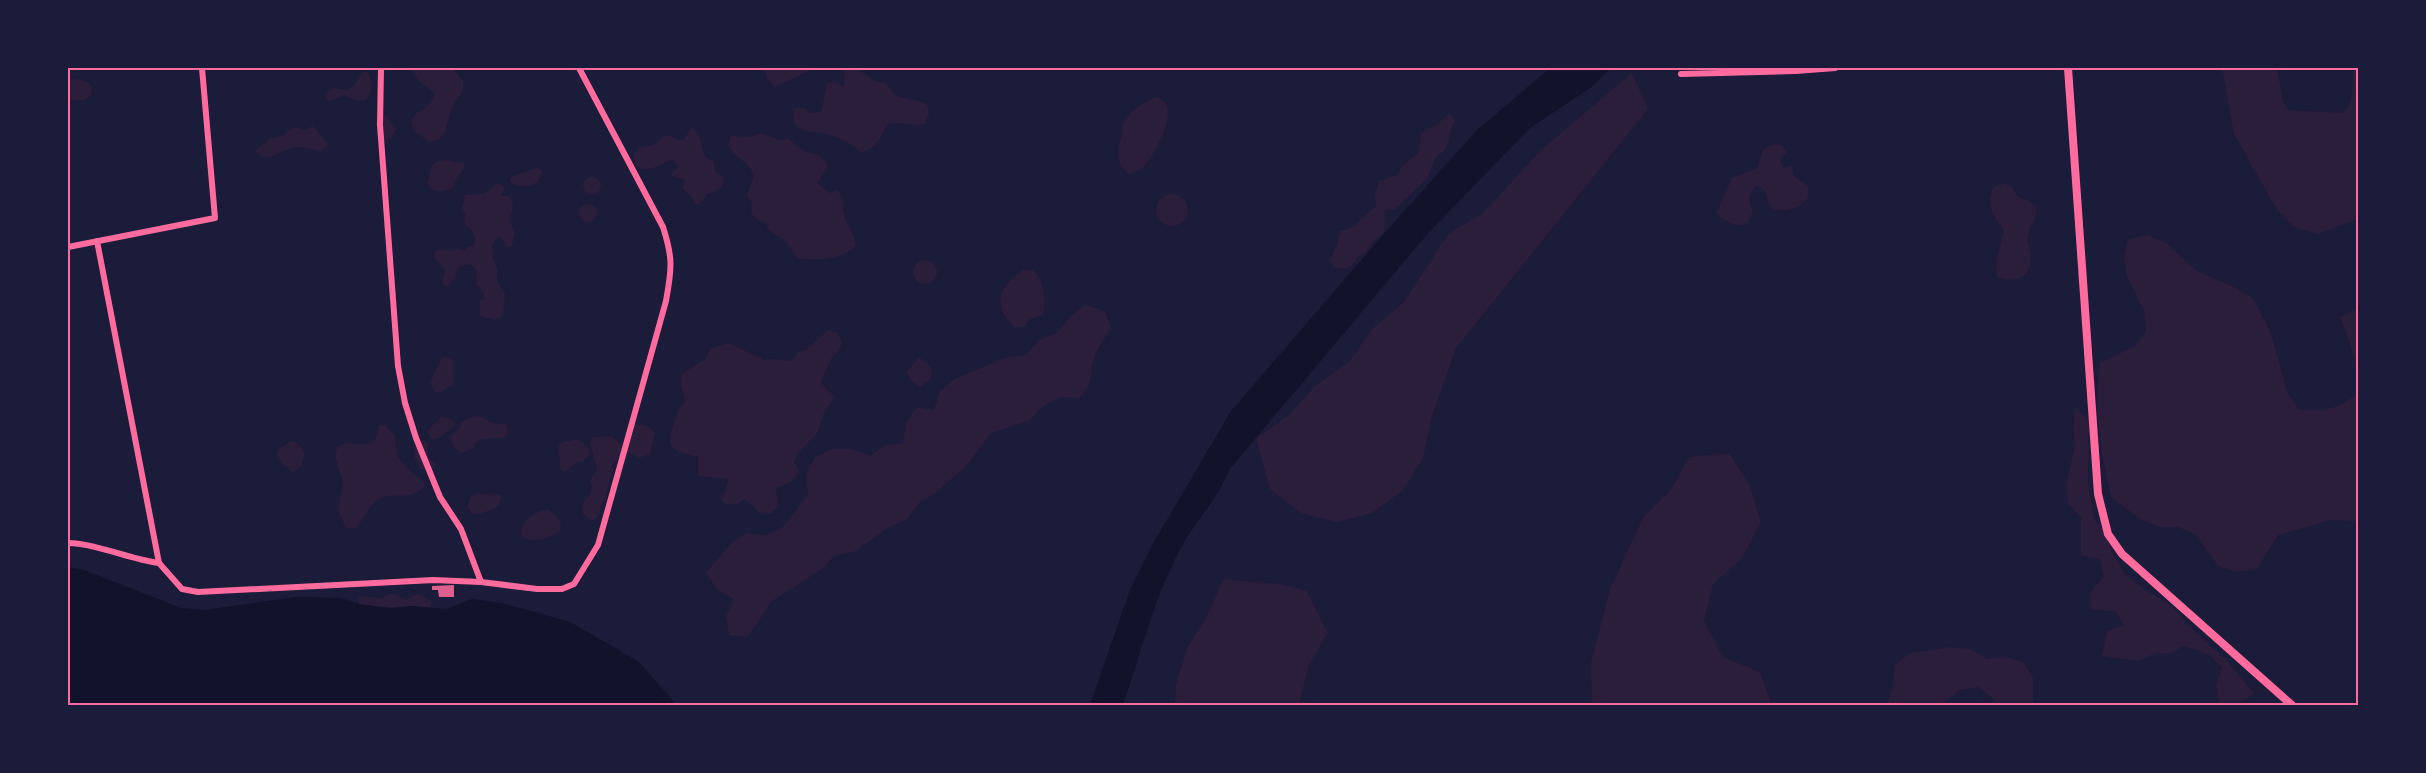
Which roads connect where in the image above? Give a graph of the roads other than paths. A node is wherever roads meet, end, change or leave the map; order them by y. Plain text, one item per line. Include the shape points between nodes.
1 (202, 68) edge
2 (381, 68) edge
3 (579, 68) edge
4 (1835, 68) edge
5 (2068, 68) edge
6 (1681, 74) dead end
7 (97, 241) junction
8 (68, 248) edge
9 (68, 543) edge
10 (159, 563) junction
11 (481, 582) junction
12 (2293, 705) edge

1 - 7 street via 215,218
2 - 11 street via 380,125 398,366 405,403 440,497 461,529
3 - 11 street via 663,226 672,265 666,301 598,545 583,572 574,584 562,590
4 - 6 street
5 - 12 street via 2098,494 2108,534 2122,554
7 - 8 street
7 - 10 street
9 - 10 street
10 - 11 street via 182,589 198,592 433,580

